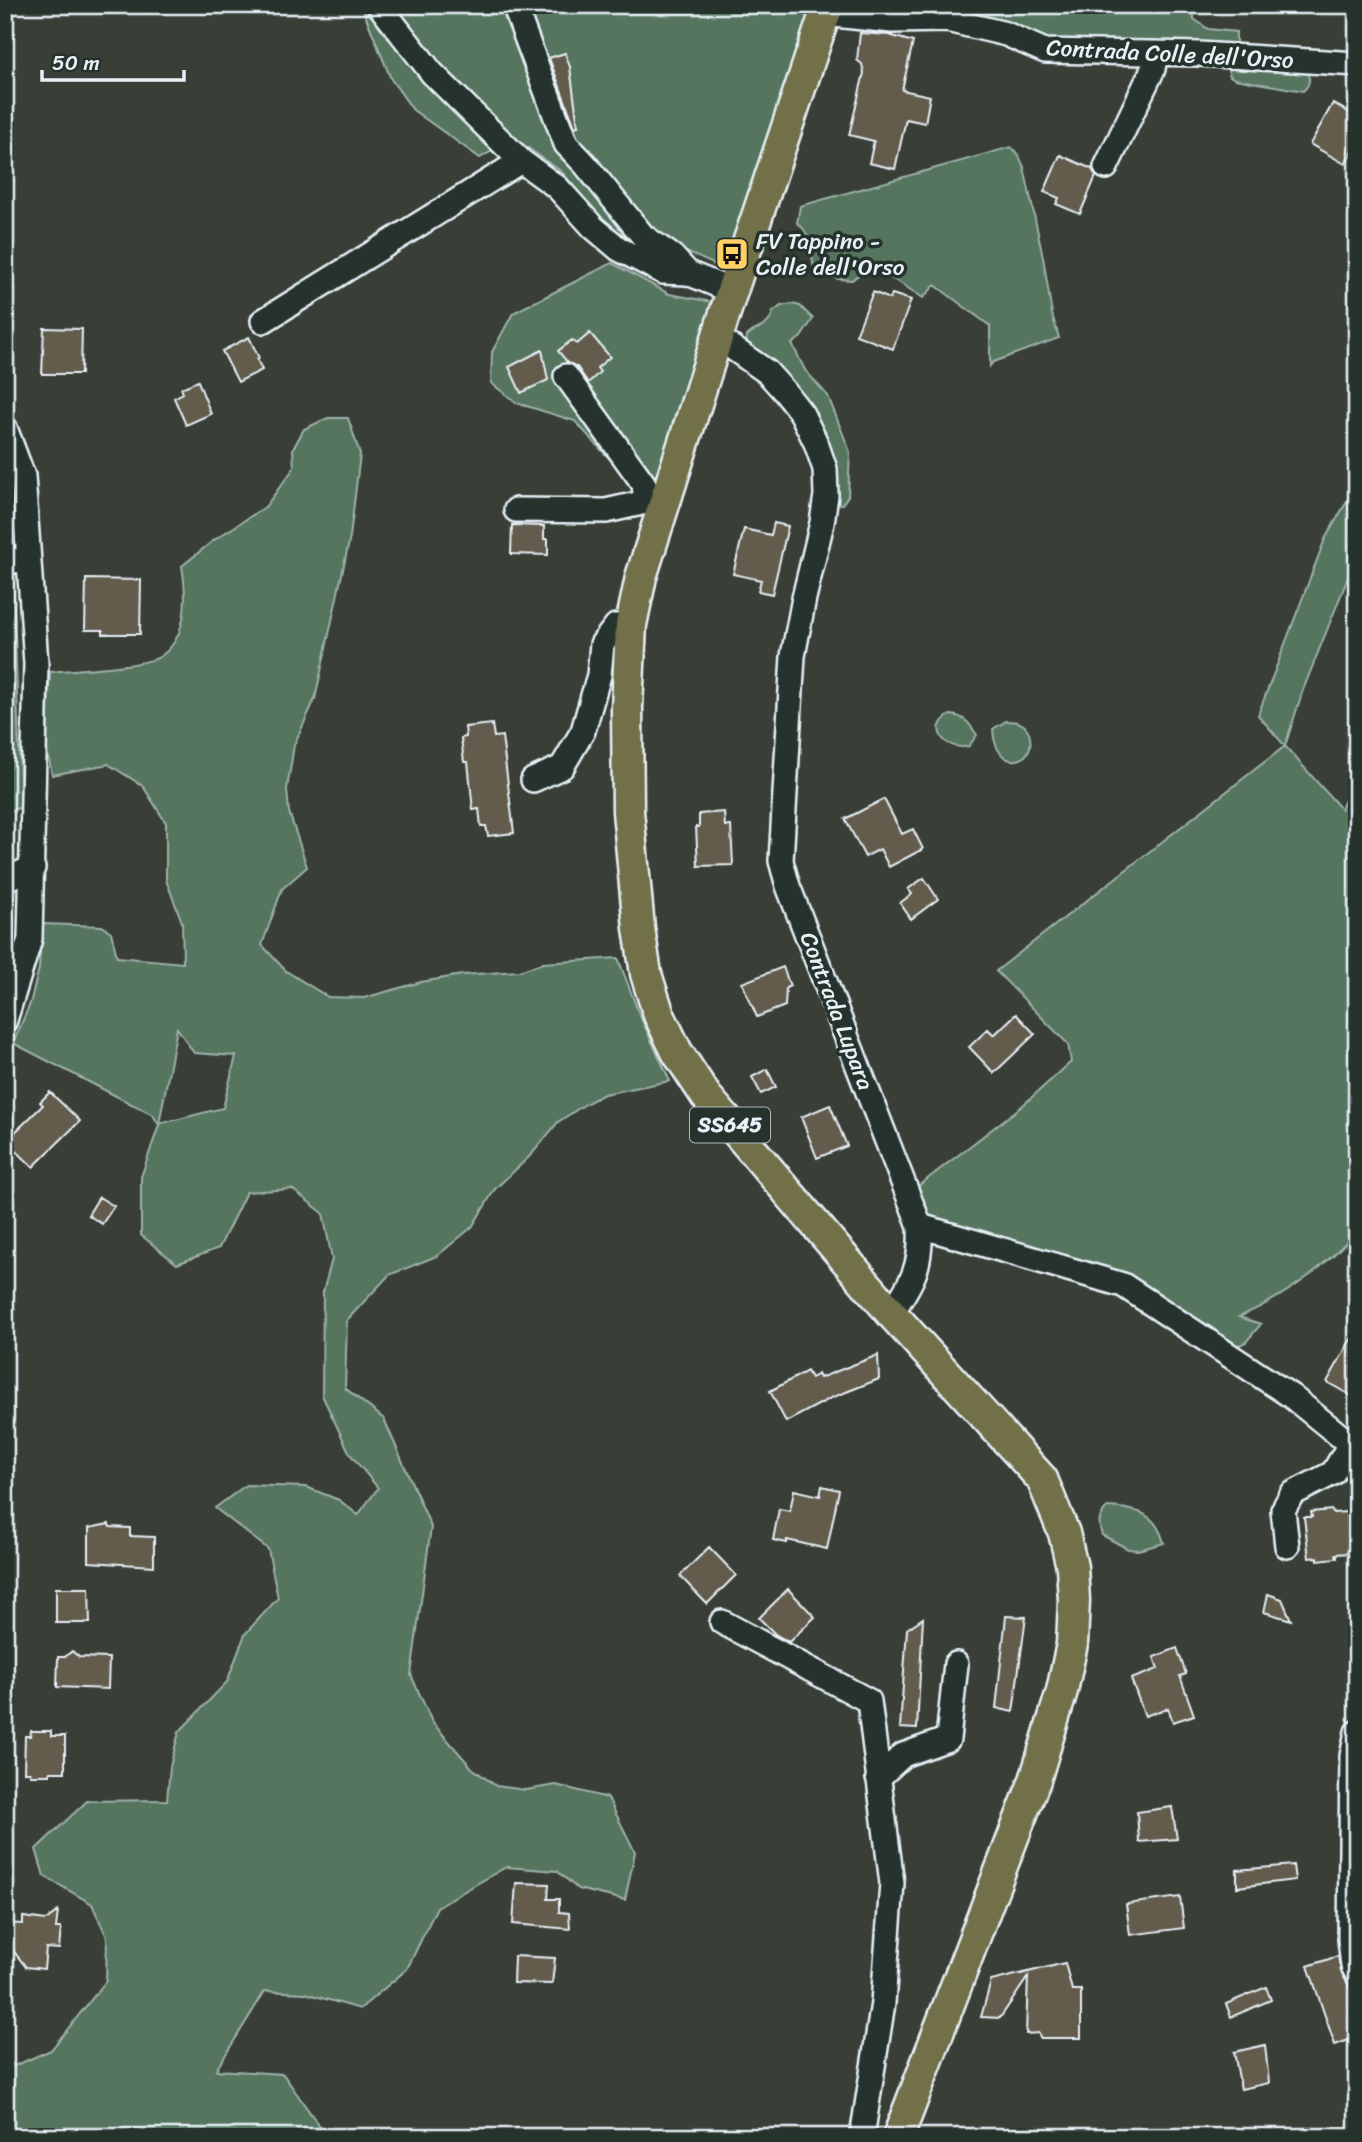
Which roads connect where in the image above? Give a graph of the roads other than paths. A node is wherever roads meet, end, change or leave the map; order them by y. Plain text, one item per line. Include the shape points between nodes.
1 (379, 5) edge
2 (514, 5) edge
3 (826, 10) edge
4 (1156, 53) junction
5 (1355, 59) edge
6 (521, 161) junction
7 (1106, 167) dead end
8 (688, 273) junction
9 (732, 291) junction
10 (263, 321) dead end
11 (717, 337) junction
12 (566, 376) dead end
13 (5, 428) edge
14 (655, 504) junction
15 (516, 510) dead end
16 (29, 559) junction
17 (5, 562) edge
18 (631, 625) junction
19 (533, 780) dead end
20 (33, 868) junction
21 (5, 879) edge
22 (5, 1020) edge
23 (920, 1226) junction
24 (891, 1313) junction
25 (1353, 1449) edge
26 (1287, 1546) dead end
27 (722, 1622) dead end
28 (956, 1664) dead end
29 (1357, 1732) edge
30 (878, 1779) junction
31 (1357, 1973) edge
32 (862, 2137) edge
33 (898, 2137) edge

1 - 6 street via 432,73
2 - 8 street via 566,144 643,236
3 - 4 street, Contrada Colle dell'Orso via 892,21 947,20 1006,34 1045,51
3 - 9 main road, SS645
4 - 5 street, Contrada Colle dell'Orso
4 - 7 street via 1153,69
6 - 8 street via 557,187 593,228 619,249 663,272
6 - 10 street
8 - 9 street
9 - 11 main road, SS645
11 - 14 main road, SS645
11 - 23 street, Contrada Lupara via 767,372 785,392 802,414 825,469 822,523 793,656 781,861
12 - 14 street
13 - 16 street via 23,476
14 - 15 street via 606,511
14 - 18 main road, SS645
16 - 17 street
16 - 20 street via 37,663
18 - 19 street via 616,626 602,643 599,675 583,732 562,767
18 - 24 main road, SS645 via 626,708 628,811 639,928 659,1015 706,1096
20 - 21 street
20 - 22 street via 30,939
23 - 24 street via 917,1270
23 - 25 street via 1123,1285 1291,1396
24 - 33 main road, SS645 via 1042,1479 1064,1533 1074,1600 1072,1644 1035,1780
25 - 26 street via 1333,1473 1292,1494 1283,1510
27 - 30 street via 869,1701
28 - 30 street via 948,1739 904,1755
29 - 31 street via 1352,1756 1350,1926
30 - 32 street via 892,1883 883,2003

